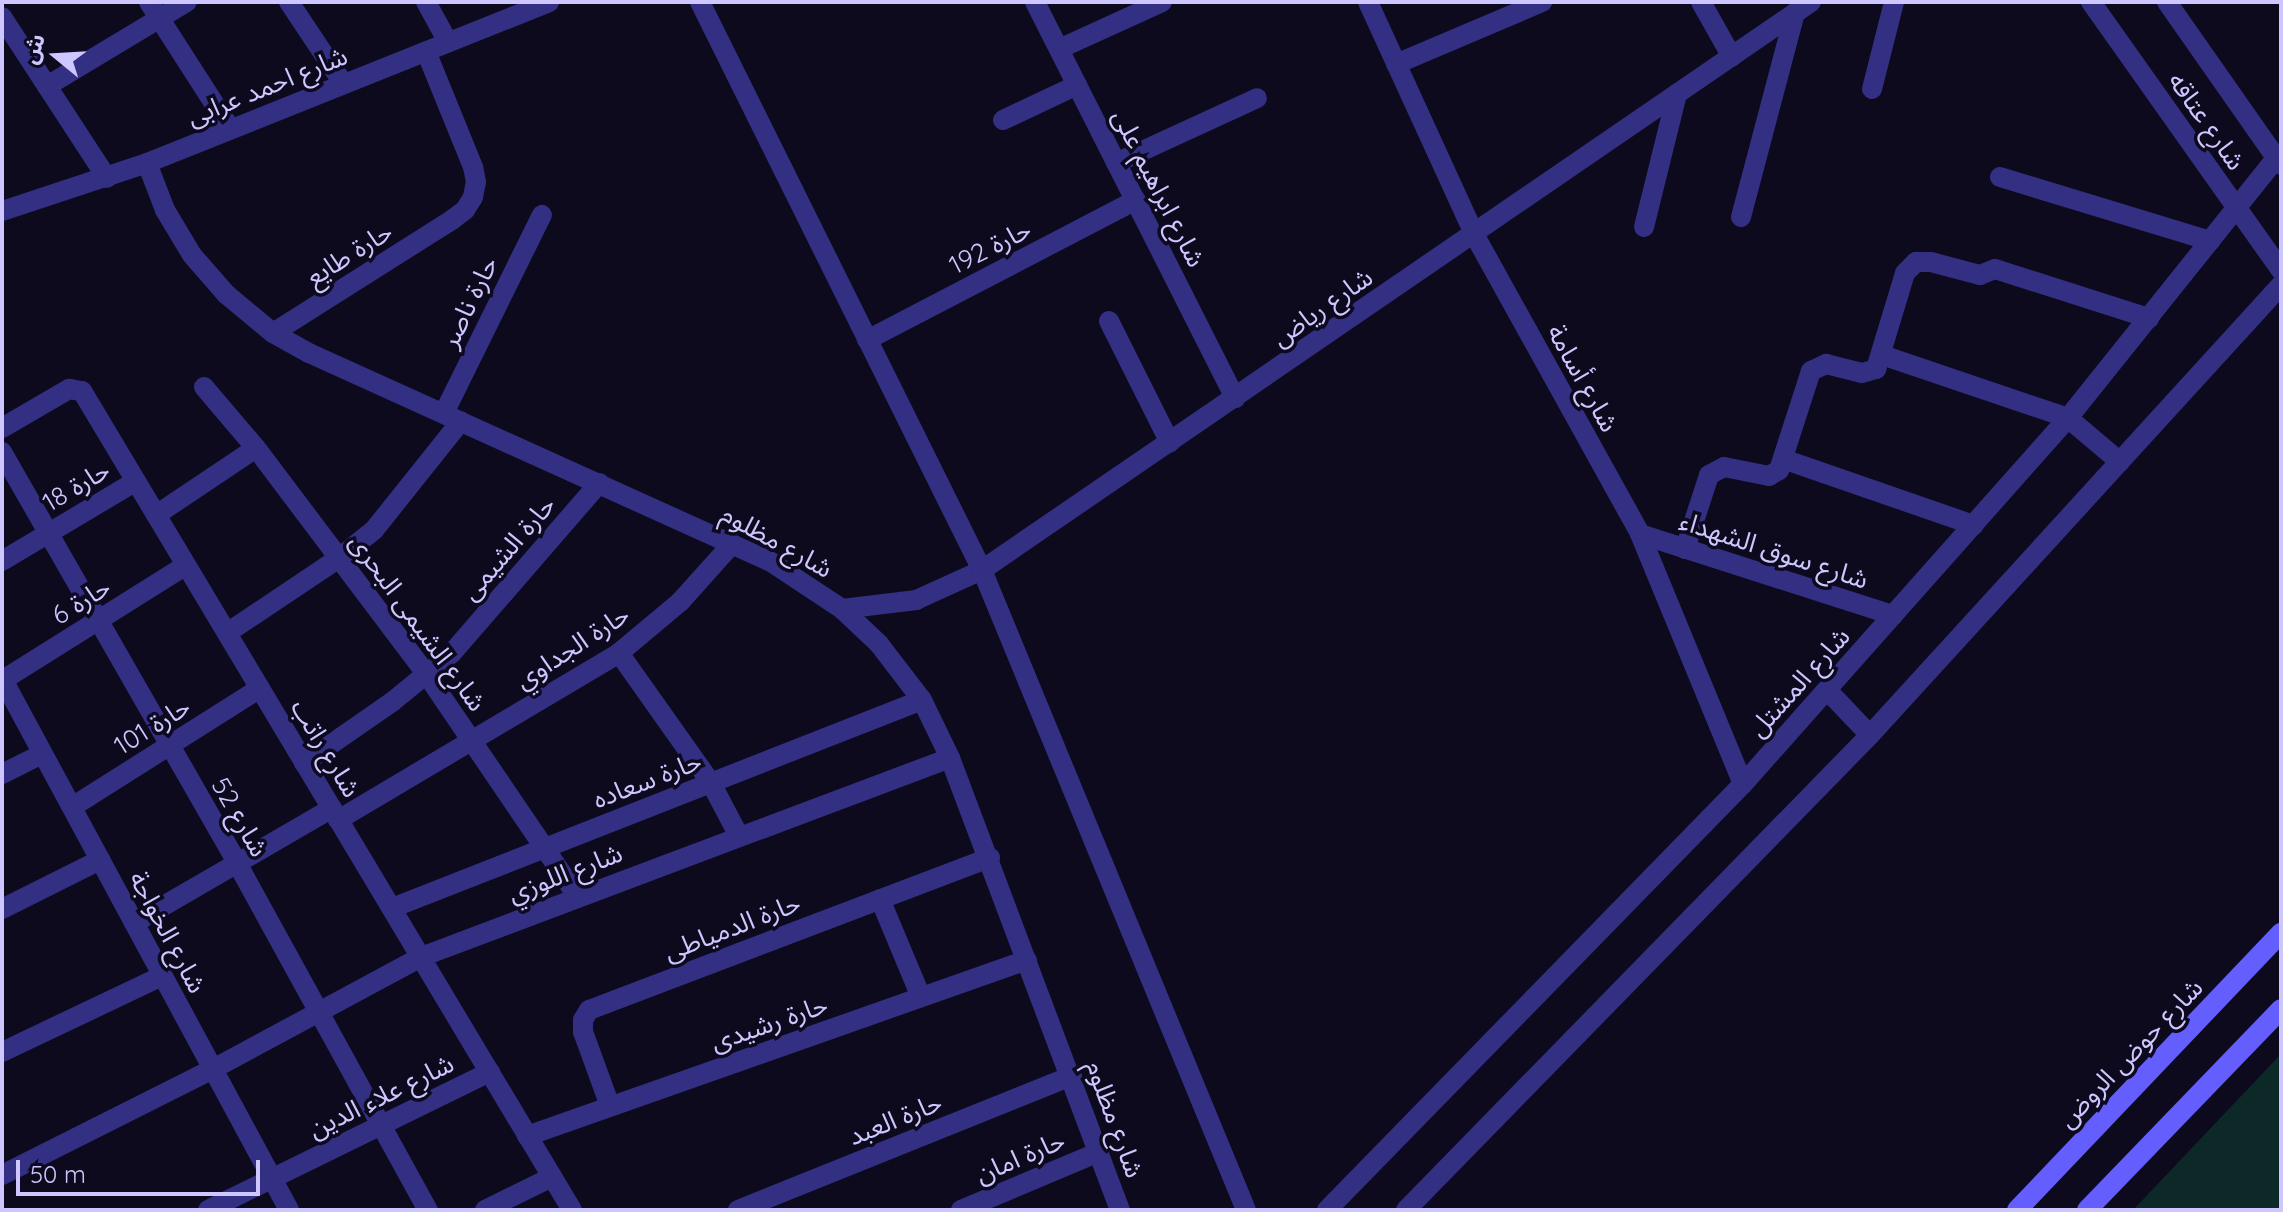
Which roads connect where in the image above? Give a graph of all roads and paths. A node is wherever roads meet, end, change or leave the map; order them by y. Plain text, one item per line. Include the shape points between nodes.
1 (187, 2) edge
2 (289, 2) edge
3 (426, 2) edge
4 (700, 2) edge
5 (1035, 2) edge
6 (1162, 2) edge
7 (1368, 2) edge
8 (1542, 2) edge
9 (1701, 2) edge
10 (1894, 2) edge
11 (2091, 2) edge
12 (2167, 2) edge
13 (545, 3) edge
14 (1803, 8) edge
15 (155, 10) edge
16 (2, 17) edge
17 (448, 42) junction
18 (1059, 49) junction
19 (426, 51) junction
20 (1732, 57) junction
21 (1396, 64) junction
22 (343, 83) junction
23 (1077, 85) junction
24 (47, 86) junction
25 (1872, 89) dead end
26 (1677, 94) junction
27 (1257, 98) dead end
28 (1003, 120) dead end
29 (230, 128) junction
30 (2278, 161) edge
31 (147, 163) junction
32 (1116, 163) junction
33 (2000, 177) dead end
34 (107, 178) junction
35 (1136, 200) junction
36 (2237, 207) junction
37 (2, 211) edge
38 (542, 215) dead end
39 (1741, 217) dead end
40 (1644, 227) dead end
41 (1474, 234) junction
42 (2210, 241) junction
43 (2281, 270) edge
44 (2281, 285) edge
45 (2149, 318) junction
46 (1109, 321) dead end
47 (273, 333) junction
48 (867, 340) junction
49 (1882, 355) junction
50 (204, 387) dead end
51 (1235, 398) junction
52 (452, 417) junction
53 (2068, 418) junction
54 (2, 428) edge
55 (1170, 443) junction
56 (256, 448) junction
57 (2, 452) edge
58 (1783, 459) junction
59 (2120, 462) junction
60 (136, 481) junction
61 (599, 483) junction
62 (156, 515) junction
63 (1974, 525) junction
64 (48, 533) junction
65 (1640, 534) junction
66 (732, 544) junction
67 (1685, 549) junction
68 (339, 558) junction
69 (2, 561) edge
70 (186, 565) junction
71 (982, 570) junction
72 (842, 609) junction
73 (1893, 615) junction
74 (98, 621) junction
75 (227, 633) junction
76 (619, 653) junction
77 (427, 675) junction
78 (2, 679) edge
79 (260, 688) junction
80 (1827, 690) junction
81 (922, 700) junction
82 (1870, 735) junction
83 (472, 740) junction
84 (170, 746) junction
85 (42, 754) junction
86 (950, 758) junction
87 (304, 763) junction
88 (2, 774) edge
89 (711, 783) junction
90 (1743, 784) junction
91 (72, 807) junction
92 (335, 814) junction
93 (739, 836) junction
94 (545, 848) junction
95 (990, 858) junction
96 (100, 860) junction
97 (237, 863) junction
98 (577, 896) junction
99 (880, 899) junction
100 (392, 908) junction
101 (2, 909) edge
102 (134, 923) junction
103 (2281, 933) edge
104 (421, 957) junction
105 (1027, 960) junction
106 (162, 976) junction
107 (921, 997) junction
108 (2281, 1009) edge
109 (318, 1010) junction
110 (2, 1052) edge
111 (213, 1069) junction
112 (490, 1072) junction
113 (1072, 1076) junction
114 (610, 1106) junction
115 (381, 1125) junction
116 (527, 1136) junction
117 (1099, 1152) junction
118 (2, 1175) edge
119 (552, 1177) junction
120 (272, 1179) junction
121 (208, 1210) edge
122 (289, 1210) edge
123 (428, 1210) edge
124 (485, 1210) edge
125 (572, 1210) edge
126 (738, 1210) edge
127 (961, 1210) edge
128 (1120, 1210) edge
129 (1246, 1210) edge
130 (1327, 1210) edge
131 (1406, 1210) edge
132 (2017, 1210) edge
133 (2087, 1210) edge

1 - 15 street
2 - 22 street
3 - 17 street
4 - 48 street
5 - 18 street, شارع ابراهيم على
6 - 18 street
7 - 21 street, شارع أسامة
8 - 21 street
9 - 20 street
10 - 25 street
11 - 36 street, شارع عتاقه
12 - 30 street, شارع عتاقه
13 - 17 street, شارع احمد عرابى
14 - 20 street, شارع رياض
14 - 39 street
15 - 24 street
15 - 29 street
16 - 24 street
17 - 19 street, شارع احمد عرابى
18 - 23 street, شارع ابراهيم على
19 - 22 street, شارع احمد عرابى
19 - 47 street, حارة طايع via 476,182 473,197 453,219
20 - 26 street, شارع رياض
21 - 41 street, شارع أسامة
22 - 29 street, شارع احمد عرابى
23 - 28 street
23 - 32 street, شارع ابراهيم على
24 - 34 street
26 - 40 street
26 - 41 street, شارع رياض
27 - 32 street
29 - 31 street, شارع احمد عرابى
30 - 36 street, شارع المشتل
31 - 34 street, شارع احمد عرابى
31 - 47 street, شارع مظلوم via 165,210 192,255 226,294
32 - 35 street, شارع ابراهيم على
33 - 42 street
34 - 37 street, شارع احمد عرابى
35 - 48 street, حارة 192
35 - 51 street, شارع ابراهيم على
36 - 42 street, شارع المشتل
36 - 43 street, شارع عتاقه
38 - 52 street, حارة ناصر
41 - 51 street, شارع رياض
41 - 65 street, شارع أسامة
42 - 45 street, شارع المشتل
44 - 59 street
45 - 49 street via 1995,269 1980,275 1924,261 1905,273
45 - 53 street, شارع المشتل
46 - 55 street
47 - 52 street, شارع مظلوم
48 - 71 street
49 - 53 street
49 - 58 street via 1870,373 1826,364 1811,371
50 - 56 street, شارع الشيمى البحرى
51 - 55 street, شارع رياض
52 - 61 street, شارع مظلوم
52 - 68 street, حارة ناصر via 374,530
53 - 59 street
53 - 63 street, شارع المشتل
54 - 60 street, شارع راتب via 76,388
55 - 71 street, شارع رياض
56 - 62 street
56 - 68 street, شارع الشيمى البحرى
57 - 64 street, شارع 52
58 - 63 street
58 - 67 street via 1769,476 1724,467 1709,475
59 - 82 street
60 - 62 street, شارع راتب
60 - 64 street, حارة 18
61 - 66 street, شارع مظلوم
61 - 77 street, حارة الشيمى
62 - 70 street, شارع راتب
63 - 73 street, شارع المشتل
64 - 69 street, حارة 18
64 - 74 street, شارع 52
65 - 67 street, شارع سوق الشهداء
65 - 90 street, شارع أسامة
66 - 72 street, شارع مظلوم via 796,576
66 - 76 street, حارة الجداوي via 680,602
67 - 73 street, شارع سوق الشهداء
68 - 75 street, حارة ناصر
68 - 77 street, شارع الشيمى البحرى
70 - 74 street, حارة 6
70 - 75 street, شارع راتب
71 - 72 street, شارع رياض via 916,600
71 - 129 street
72 - 81 street, شارع مظلوم via 879,644
73 - 80 street, شارع المشتل
74 - 78 street, حارة 6
74 - 84 street, شارع 52
75 - 79 street, شارع راتب
76 - 83 street, حارة الجداوي
76 - 89 street
77 - 83 street, شارع الشيمى البحرى
77 - 87 street, حارة الشيمى
78 - 85 street, شارع الخواجة
79 - 84 street, حارة 101
79 - 87 street, شارع راتب
80 - 82 street
80 - 90 street, شارع المشتل
81 - 86 street, شارع مظلوم
81 - 89 street, حارة سعاده
82 - 131 street
83 - 92 street, حارة الجداوي
83 - 94 street, شارع الشيمى البحرى
84 - 91 street, حارة 101
84 - 97 street, شارع 52
85 - 88 street
85 - 91 street, شارع الخواجة
86 - 93 street, شارع اللوزي
86 - 95 street, شارع مظلوم
87 - 92 street, شارع راتب
89 - 93 street
89 - 94 street, حارة سعاده
90 - 130 street, شارع المشتل
91 - 96 street, شارع الخواجة
92 - 97 street, حارة الجداوي
92 - 100 street, شارع راتب
93 - 98 street, شارع اللوزي
94 - 98 street, شارع الشيمى البحرى
94 - 100 street, حارة سعاده
95 - 99 street, حارة الدمياطى
95 - 105 street, شارع مظلوم
96 - 101 street
96 - 102 street, شارع الخواجة
97 - 102 street, حارة الجداوي
97 - 109 street, شارع 52
98 - 104 street, شارع اللوزي
99 - 107 street
99 - 114 street, حارة الدمياطى via 589,1010 583,1032
100 - 104 street, شارع راتب
102 - 106 street, شارع الخواجة
103 - 132 main road, شارع حوض الروض
104 - 109 street, شارع اللوزي
104 - 112 street, شارع راتب
105 - 107 street, حارة رشيدى
105 - 113 street, شارع مظلوم
106 - 110 street
106 - 111 street, شارع الخواجة
107 - 114 street, حارة رشيدى
108 - 133 main road
109 - 111 street, شارع اللوزي
109 - 115 street, شارع 52
111 - 118 street, شارع اللوزي
111 - 120 street, شارع الخواجة
112 - 115 street, شارع علاء الدين
112 - 116 street, شارع راتب
113 - 117 street, شارع مظلوم
113 - 126 street, حارة العبد
114 - 116 street, حارة رشيدى
115 - 120 street, شارع علاء الدين
115 - 123 street, شارع 52
116 - 119 street, شارع راتب
117 - 127 street, حارة امان
117 - 128 street, شارع مظلوم
119 - 124 street
119 - 125 street, شارع راتب
120 - 121 street, شارع علاء الدين
120 - 122 street, شارع الخواجة

